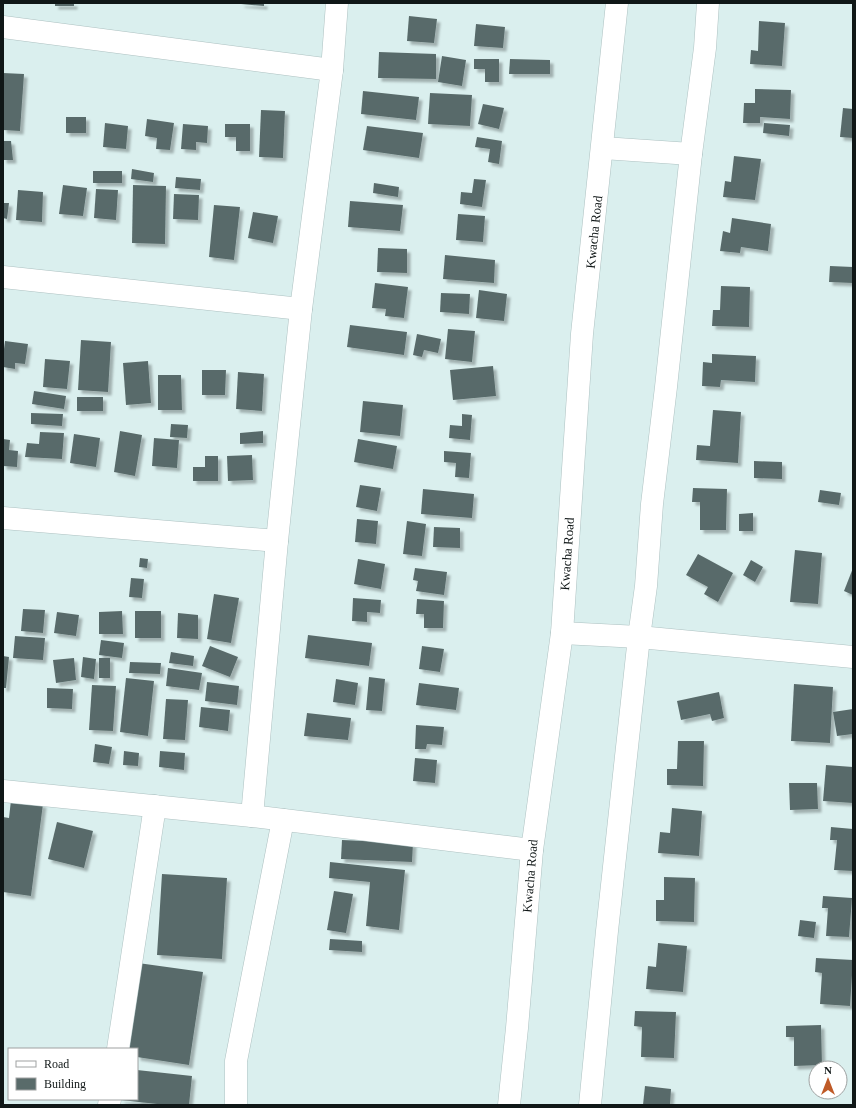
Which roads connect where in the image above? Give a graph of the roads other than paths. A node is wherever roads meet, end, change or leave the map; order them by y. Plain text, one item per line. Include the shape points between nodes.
1 (337, 3) edge
2 (617, 3) edge
3 (708, 3) edge
4 (3, 27) edge
5 (332, 70) junction
6 (603, 148) junction
7 (691, 154) junction
8 (3, 277) edge
9 (301, 310) junction
10 (3, 518) edge
11 (277, 541) junction
12 (562, 633) junction
13 (639, 637) junction
14 (853, 657) edge
15 (3, 791) edge
16 (155, 806) junction
17 (252, 816) junction
18 (283, 820) junction
19 (532, 850) junction
20 (118, 1048) edge
21 (236, 1105) edge
22 (508, 1105) edge
23 (590, 1105) edge

1 - 5 street
2 - 6 street, Kwacha Road
3 - 7 street via 705,48
4 - 5 street
5 - 9 street
6 - 7 street
6 - 12 street, Kwacha Road via 582,334
7 - 13 street
8 - 9 street
9 - 11 street
10 - 11 street
11 - 17 street
12 - 13 street
12 - 19 street, Kwacha Road
13 - 14 street
13 - 23 street
15 - 16 street
16 - 17 street
16 - 20 street
17 - 18 street
18 - 19 street
18 - 21 street via 236,1061
19 - 22 street, Kwacha Road

